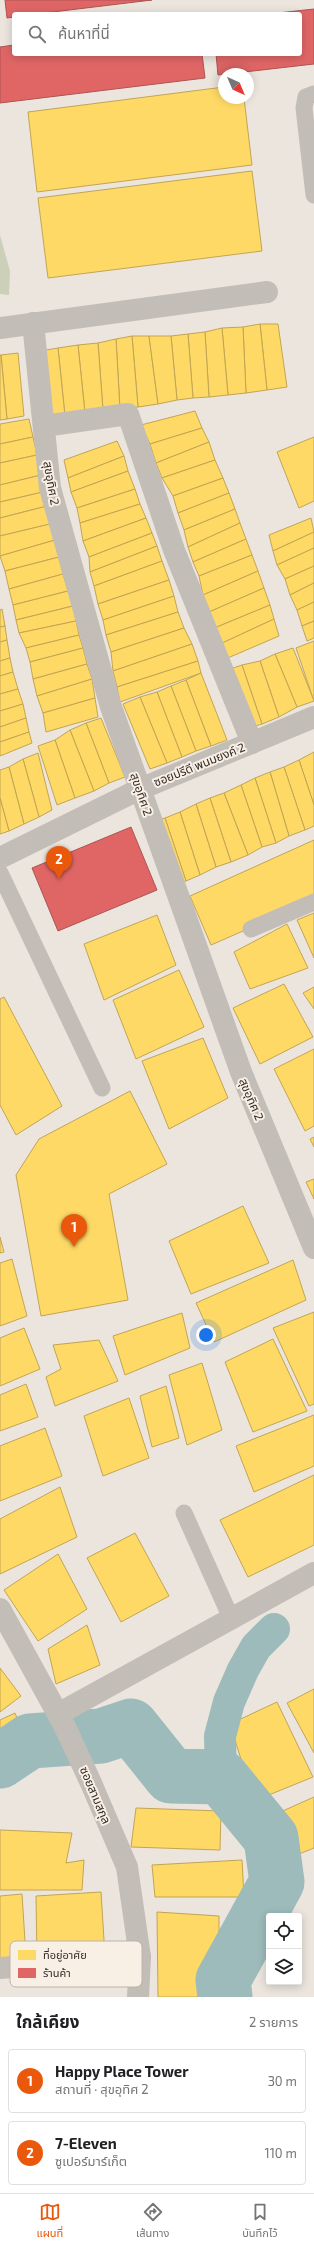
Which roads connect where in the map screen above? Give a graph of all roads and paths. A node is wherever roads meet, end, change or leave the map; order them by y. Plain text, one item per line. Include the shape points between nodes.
1 (314, 94) edge
2 (314, 195) edge
3 (267, 292) dead end
4 (33, 323) junction
5 (0, 328) edge
6 (44, 426) junction
7 (314, 716) edge
8 (252, 743) junction
9 (140, 789) junction
10 (0, 858) edge
11 (0, 873) edge
12 (314, 902) edge
13 (251, 929) dead end
14 (102, 1088) dead end
15 (314, 1248) edge
16 (184, 1512) dead end
17 (314, 1573) edge
18 (0, 1609) edge
19 (231, 1618) junction
20 (62, 1720) junction
21 (138, 1941) edge
22 (10, 1967) edge
23 (0, 1968) edge
24 (138, 1987) edge
25 (138, 1997) edge

1 - 2 lane via 306,97 304,105
3 - 4 street
4 - 5 street
4 - 6 street, สุขอุทิศ 2
6 - 8 street via 128,414 174,550
6 - 9 street, สุขอุทิศ 2 via 50,488 111,707
7 - 8 street, ซอยปรีดี พนมยงค์ 2
8 - 9 street, ซอยปรีดี พนมยงค์ 2
9 - 10 street, ซอยปรีดี พนมยงค์ 2
9 - 15 street, สุขอุทิศ 2 via 241,1072
11 - 14 lane
12 - 13 lane
16 - 19 lane
17 - 19 street
18 - 20 street, ซอยสามสกุล
19 - 20 street
20 - 21 street, ซอยสามสกุล via 126,1867
22 - 23 street
24 - 25 street, ซอยสามสกุล

